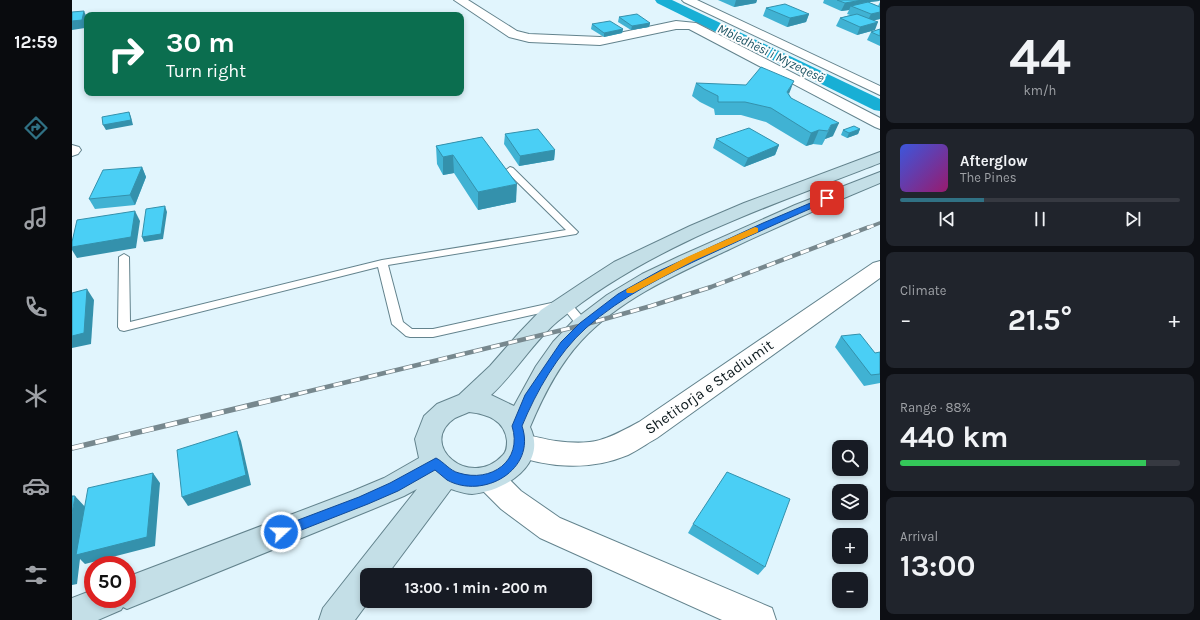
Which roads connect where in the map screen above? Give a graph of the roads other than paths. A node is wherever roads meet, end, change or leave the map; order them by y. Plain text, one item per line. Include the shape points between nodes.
1 (460, 0) edge
2 (688, 0) edge
3 (880, 91) edge
4 (880, 124) edge
5 (880, 157) edge
6 (510, 170) dead end
7 (880, 177) edge
8 (124, 257) dead end
9 (382, 264) junction
10 (880, 268) edge
11 (565, 304) junction
12 (583, 325) junction
13 (468, 402) junction
14 (518, 436) junction
15 (441, 468) junction
16 (490, 479) junction
17 (374, 568) edge
18 (360, 587) edge
19 (136, 588) edge
20 (87, 608) edge
21 (72, 614) edge
22 (335, 620) edge
23 (760, 620) edge

1 - 4 street via 512,34 524,37 600,41 676,25 692,26
2 - 3 street
5 - 11 main road via 697,230 622,267
6 - 9 lane via 573,232
7 - 12 main road via 670,269 621,296
8 - 9 lane via 124,327
9 - 11 lane via 398,324 410,333 434,333
10 - 14 street, Shetitorja e Stadiumit via 648,430 615,448 596,454 564,454
11 - 12 lane
11 - 13 main road via 549,316 499,373
12 - 14 main road via 564,344 529,398
13 - 14 main road via 497,407 512,418
13 - 15 main road via 446,410 431,426 428,447
14 - 16 main road via 513,462 499,475
15 - 16 main road via 461,479
15 - 17 main road via 416,510
15 - 19 main road
16 - 23 street via 511,500 550,528
18 - 22 main road
20 - 21 main road

